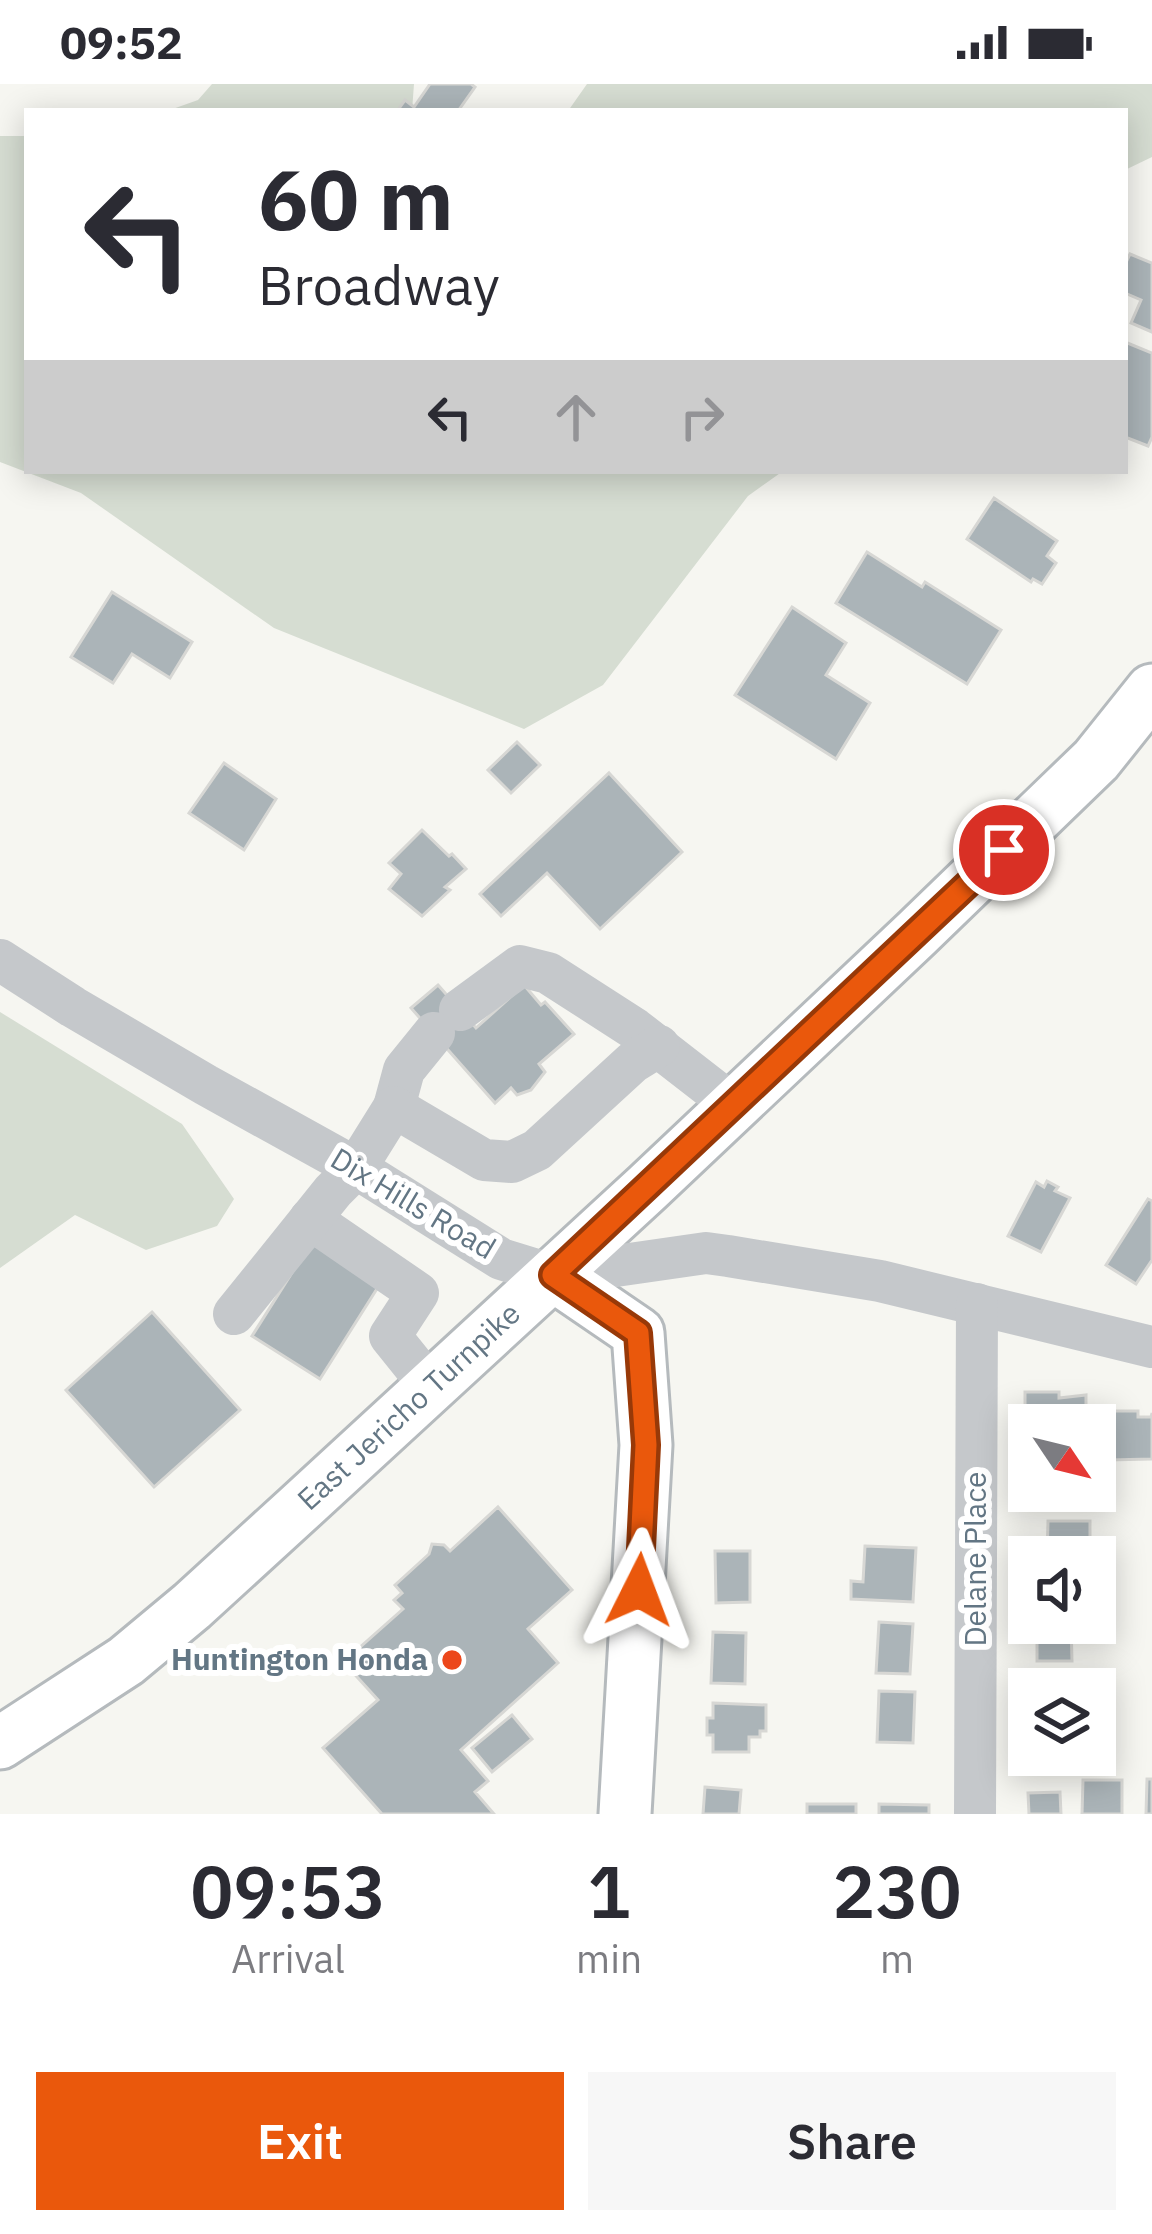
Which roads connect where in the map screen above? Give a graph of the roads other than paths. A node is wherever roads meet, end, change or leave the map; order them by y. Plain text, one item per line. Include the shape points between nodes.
1 (1152, 690) edge
2 (0, 960) edge
3 (659, 1046) junction
4 (733, 1105) junction
5 (394, 1107) junction
6 (356, 1168) junction
7 (310, 1219) junction
8 (553, 1275) junction
9 (977, 1304) junction
10 (234, 1314) dead end
11 (1152, 1347) edge
12 (430, 1387) junction
13 (0, 1743) edge
14 (625, 1814) edge
15 (975, 1814) edge

1 - 4 main road, East Jericho Turnpike via 1063,794
2 - 6 street, Dix Hills Road
3 - 4 street
3 - 5 street via 538,1150 512,1162 484,1160
3 - 5 street via 548,973 520,966 447,1022 404,1070
4 - 8 main road, East Jericho Turnpike
5 - 6 street
6 - 7 street
6 - 8 street, Dix Hills Road via 501,1258
7 - 10 street
7 - 12 street via 418,1293 391,1336
8 - 9 street, Dix Hills Road via 706,1253
8 - 12 main road, East Jericho Turnpike
8 - 14 main road via 638,1333 646,1445
9 - 11 street, Dix Hills Road
9 - 15 street, Delane Place
12 - 13 main road, East Jericho Turnpike via 126,1661

